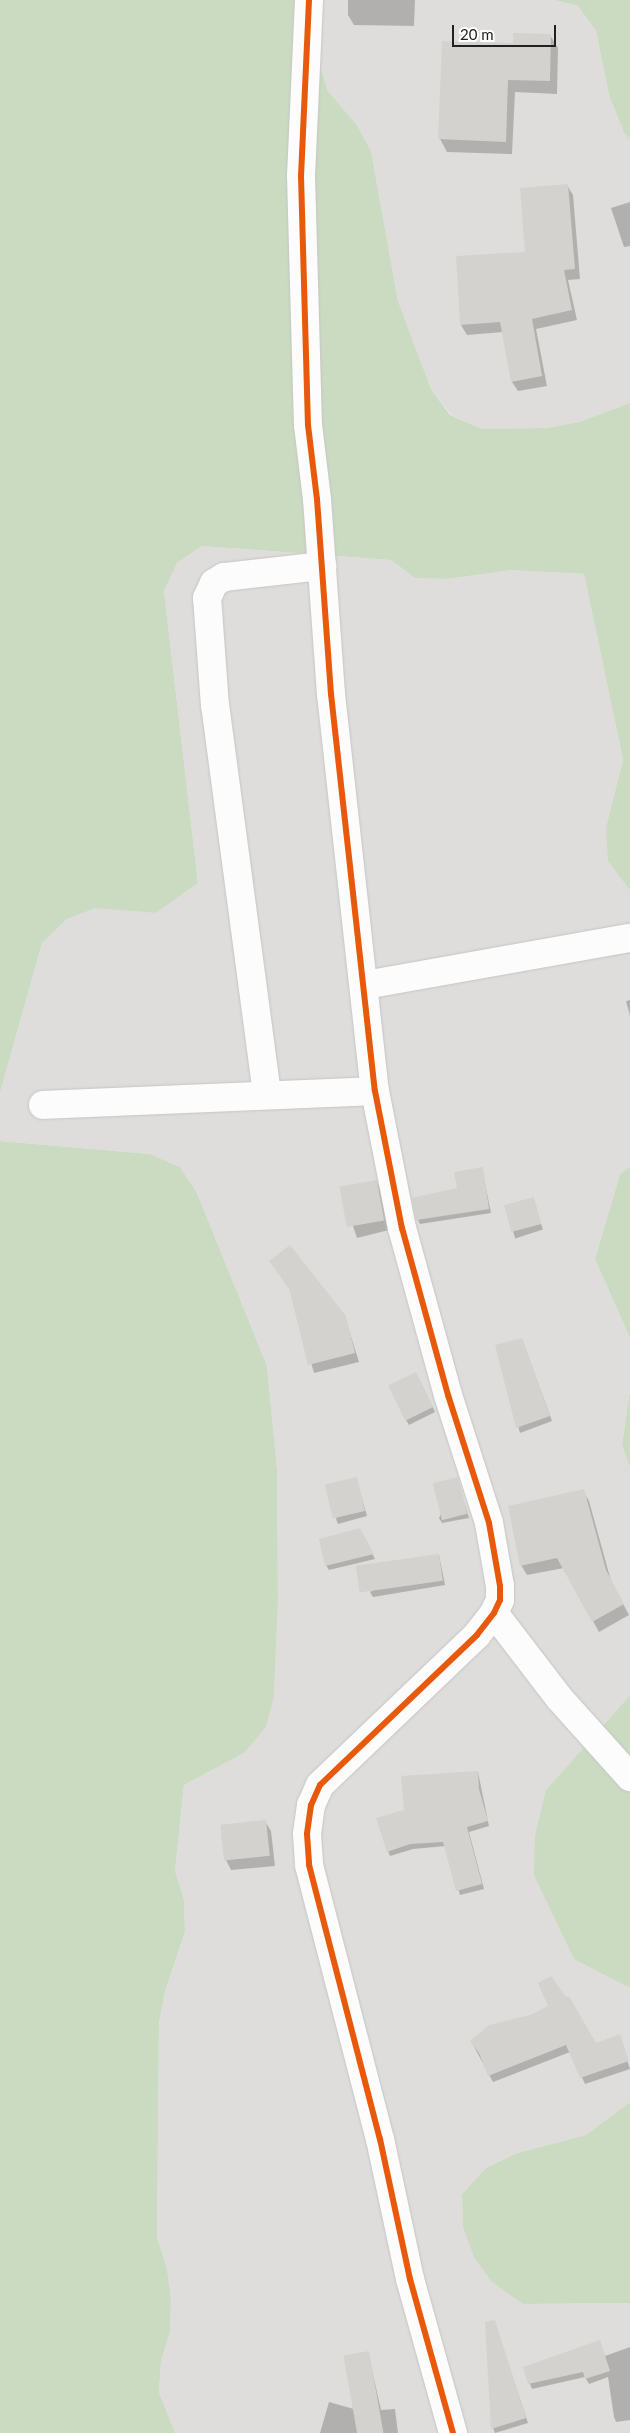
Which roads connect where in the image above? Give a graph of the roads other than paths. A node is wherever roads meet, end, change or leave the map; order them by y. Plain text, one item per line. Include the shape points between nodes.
1 (309, 0) edge
2 (322, 566) junction
3 (630, 938) edge
4 (365, 985) junction
5 (375, 1091) junction
6 (267, 1094) junction
7 (43, 1104) dead end
8 (494, 1613) junction
9 (630, 1778) edge
10 (453, 2433) edge

1 - 2 street via 301,176 308,425
2 - 4 street via 331,694
2 - 6 street via 224,578 214,583 207,598 215,706
3 - 4 street
4 - 5 street
5 - 6 street
5 - 8 street via 402,1228 448,1395 489,1522 500,1586 500,1600
6 - 7 street
8 - 9 street via 560,1699
8 - 10 street via 458,1655 320,1785 311,1805 307,1834 309,1865 380,2140 410,2279

